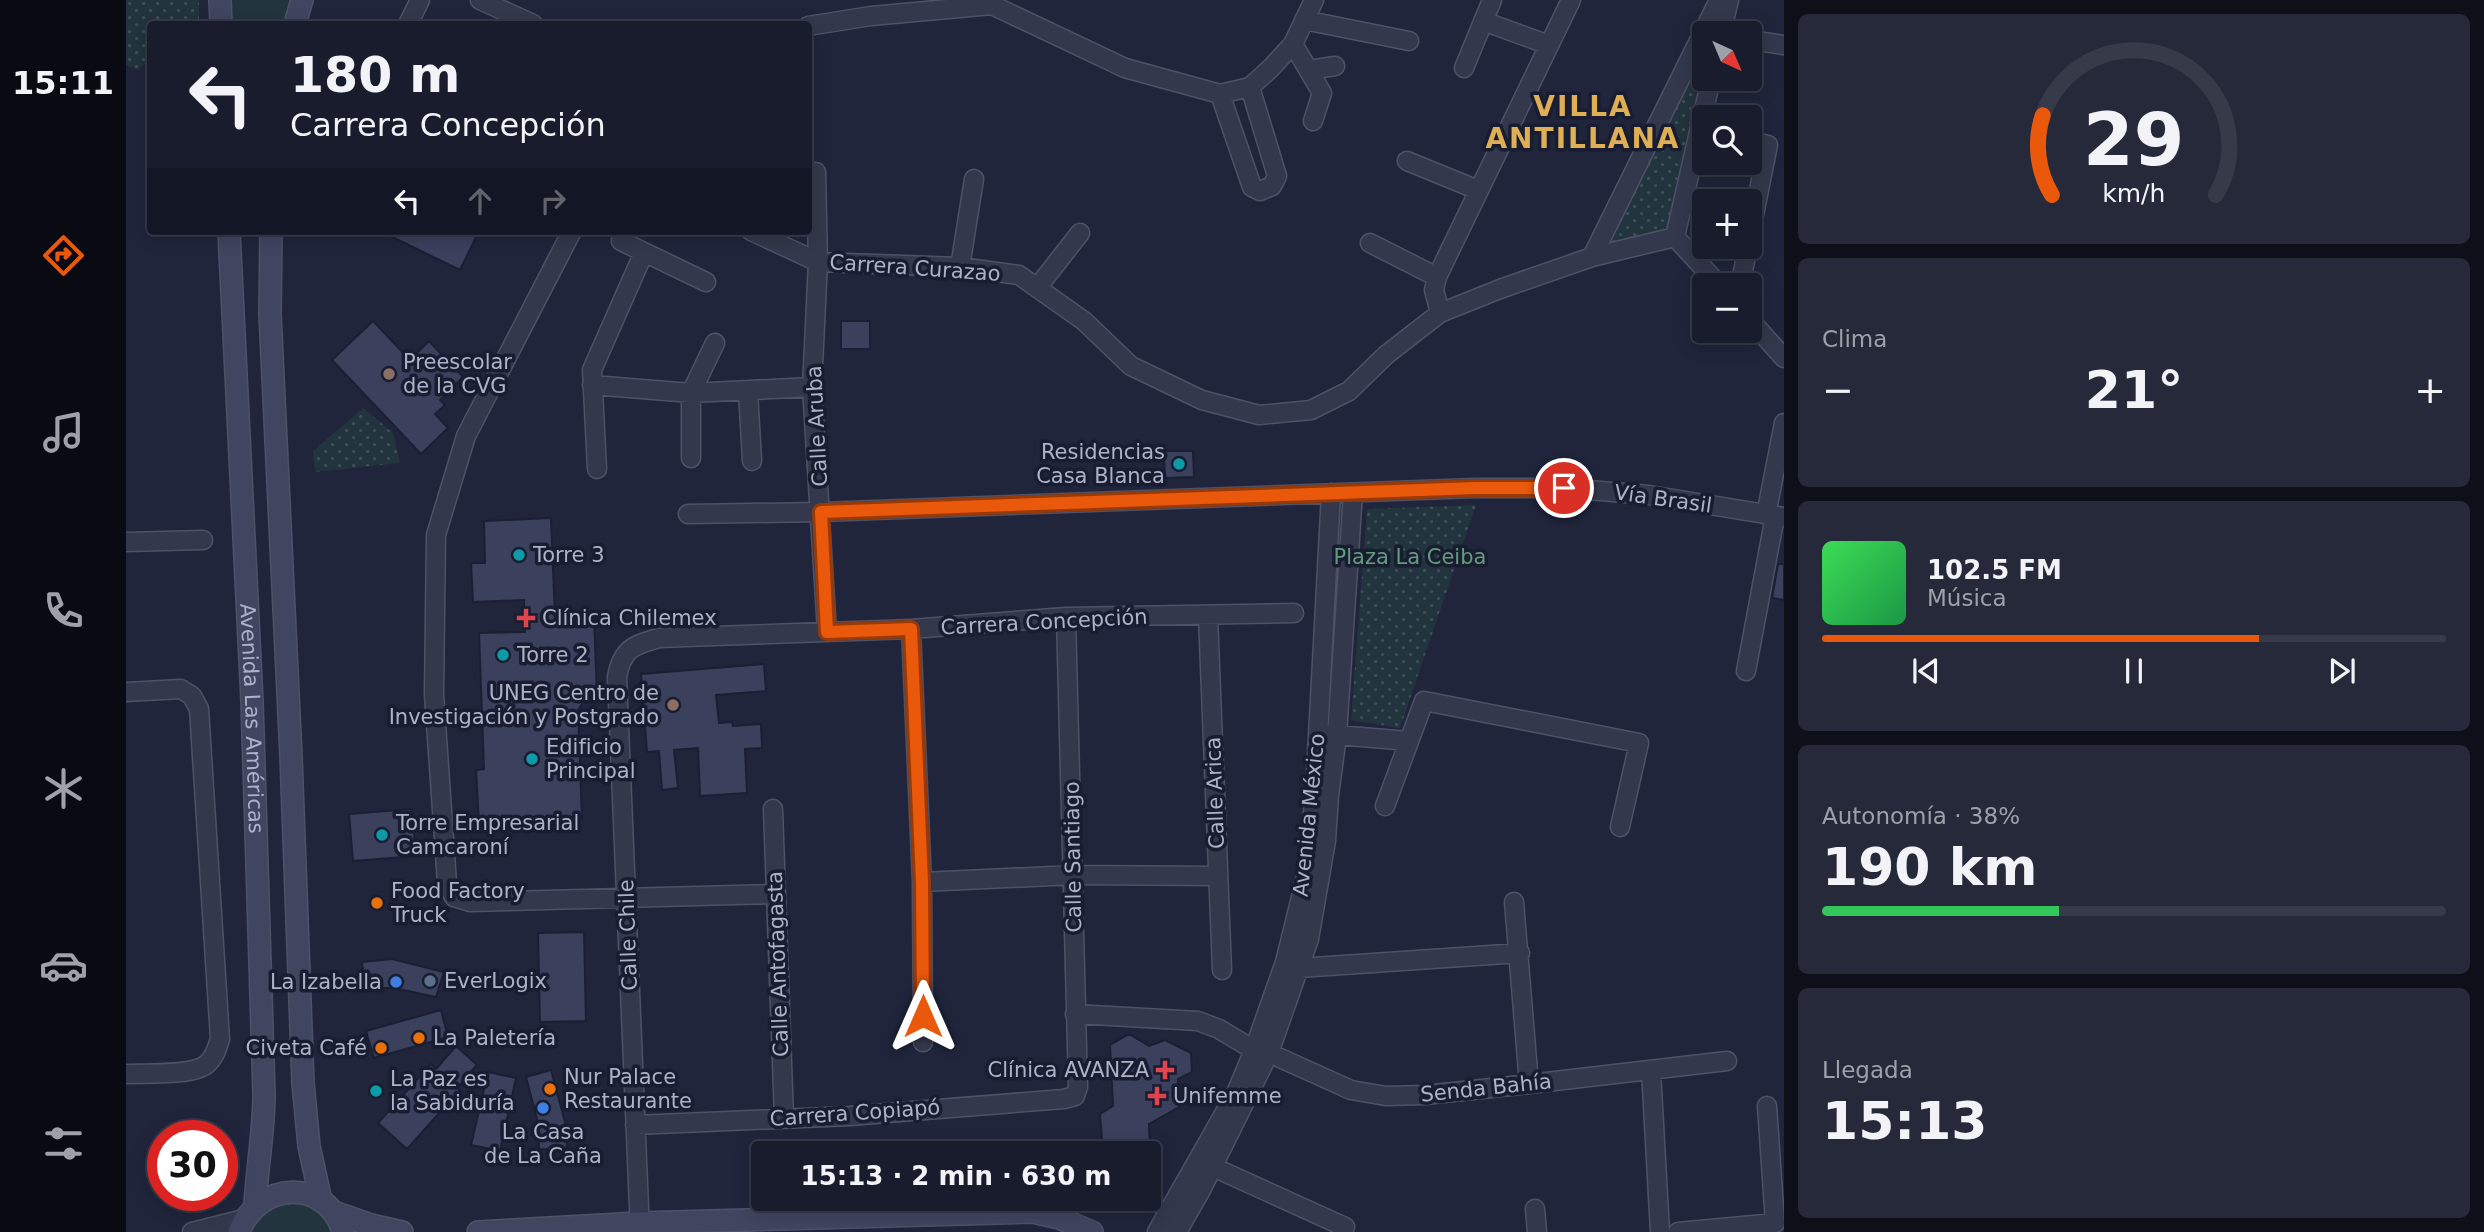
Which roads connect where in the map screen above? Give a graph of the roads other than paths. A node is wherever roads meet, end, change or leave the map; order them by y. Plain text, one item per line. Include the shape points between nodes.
1 (220, 0) edge
2 (302, 0) edge
3 (420, 0) edge
4 (480, 0) edge
5 (1314, 0) edge
6 (1492, 0) edge
7 (1571, 0) edge
8 (1719, 0) edge
9 (1729, 0) edge
10 (1304, 20) junction
11 (221, 21) edge
12 (296, 21) edge
13 (410, 21) edge
14 (526, 21) edge
15 (1483, 21) junction
16 (1724, 21) edge
17 (812, 25) edge
18 (1409, 41) dead end
19 (1762, 42) edge
20 (1293, 44) junction
21 (1549, 45) junction
22 (1784, 45) edge
23 (1335, 66) dead end
24 (1464, 68) dead end
25 (1309, 70) junction
26 (1250, 86) junction
27 (1220, 94) junction
28 (1313, 121) dead end
29 (1762, 144) edge
30 (1407, 160) dead end
31 (1692, 171) edge
32 (816, 172) dead end
33 (974, 179) dead end
34 (1759, 189) edge
35 (1478, 190) junction
36 (1080, 233) dead end
37 (229, 235) edge
38 (271, 235) edge
39 (570, 235) edge
40 (760, 235) edge
41 (1675, 237) junction
42 (621, 241) dead end
43 (1370, 243) dead end
44 (644, 252) junction
45 (1592, 257) junction
46 (1746, 259) edge
47 (818, 262) junction
48 (960, 267) junction
49 (1743, 271) dead end
50 (1707, 273) edge
51 (1437, 277) junction
52 (706, 282) dead end
53 (1037, 288) junction
54 (1440, 313) junction
55 (1762, 333) edge
56 (715, 343) dead end
57 (1784, 358) edge
58 (592, 385) junction
59 (813, 387) junction
60 (748, 391) junction
61 (691, 393) junction
62 (1784, 423) edge
63 (691, 458) dead end
64 (752, 461) dead end
65 (597, 469) dead end
66 (1331, 493) junction
67 (1353, 493) junction
68 (821, 512) junction
69 (688, 514) dead end
70 (1778, 514) edge
71 (203, 540) dead end
72 (126, 542) edge
73 (1294, 613) dead end
74 (1208, 615) junction
75 (1066, 617) junction
76 (911, 629) junction
77 (827, 632) junction
78 (629, 649) joint
79 (1746, 671) dead end
80 (126, 692) edge
81 (1328, 734) junction
82 (1409, 741) junction
83 (1385, 806) dead end
84 (772, 809) dead end
85 (1620, 827) dead end
86 (1074, 875) junction
87 (1218, 876) junction
88 (922, 882) junction
89 (776, 894) junction
90 (626, 899) junction
91 (1514, 902) dead end
92 (1520, 953) junction
93 (1299, 968) junction
94 (1222, 970) dead end
95 (1075, 1014) junction
96 (923, 1042) dead end
97 (1261, 1051) junction
98 (1727, 1061) dead end
99 (1651, 1070) junction
100 (126, 1074) edge
101 (1529, 1084) junction
102 (1075, 1096) joint
103 (1767, 1106) dead end
104 (784, 1118) junction
105 (635, 1125) junction
106 (1205, 1164) junction
107 (327, 1206) junction
108 (1535, 1209) dead end
109 (246, 1219) edge
110 (1345, 1227) dead end
111 (639, 1228) edge
112 (192, 1232) edge
113 (343, 1232) edge
114 (402, 1232) edge
115 (478, 1232) edge
116 (1092, 1232) edge
117 (1157, 1232) edge
118 (1177, 1232) edge
119 (1537, 1232) edge
120 (1660, 1232) edge
121 (1678, 1232) edge

1 - 11 main road
2 - 12 main road
3 - 13 street
4 - 14 street
5 - 10 street
6 - 15 street
7 - 21 street
8 - 45 street
9 - 16 street
10 - 18 street
10 - 20 street
15 - 21 street
15 - 24 street
17 - 27 street via 992,5 1125,68
19 - 22 street
20 - 25 street
20 - 26 street
21 - 35 street
23 - 25 street
25 - 28 street via 1322,93
26 - 27 street
26 - 27 street via 1277,176 1272,186 1260,191 1252,187
29 - 34 street via 1768,145
30 - 35 street
31 - 41 street
32 - 47 street, Calle Aruba
33 - 48 street
35 - 51 street
36 - 53 street
37 - 109 main road, Avenida Las Américas via 252,701 264,1094 264,1132
38 - 107 main road, Avenida Las Américas via 270,314 303,1083 309,1146
39 - 90 street via 466,436 436,535 434,694 446,875 454,897 470,902
40 - 47 street
41 - 45 street, Carrera Curazao
41 - 50 street
42 - 44 street
43 - 51 street
44 - 52 street
44 - 58 street via 592,370
45 - 54 street, Carrera Curazao
46 - 49 street
47 - 48 street, Carrera Curazao
47 - 59 street, Calle Aruba
48 - 53 street, Carrera Curazao via 1019,275
51 - 54 street via 1434,290
53 - 54 street, Carrera Curazao via 1084,321 1130,366 1202,400 1259,415 1311,410 1349,391
55 - 57 street
56 - 61 street
58 - 61 street
58 - 65 street
59 - 60 street
59 - 68 street, Calle Aruba
60 - 61 street
60 - 64 street
61 - 63 street
62 - 70 street
66 - 67 street, Vía Brasil
66 - 68 street, Vía Brasil
66 - 81 street, Avenida México
67 - 70 street, Vía Brasil via 1564,488
67 - 81 street, Avenida México
68 - 69 street, Vía Brasil
68 - 77 street, Calle Aruba
70 - 79 street
71 - 72 street
73 - 74 street, Carrera Concepción
74 - 75 street, Carrera Concepción
74 - 87 street, Calle Arica
75 - 76 street, Carrera Concepción
75 - 86 street, Calle Santiago
76 - 77 street, Carrera Concepción
76 - 88 street
77 - 78 street, Carrera Concepción via 659,638
78 - 90 street, Calle Chile via 617,677
80 - 100 street via 181,689 199,709 220,1039 206,1065
81 - 82 street
81 - 93 street, Avenida México via 1326,841 1309,939
81 - 97 street, Avenida México via 1307,873
82 - 83 street
82 - 85 street via 1424,701 1639,743
84 - 89 street, Calle Antofagasta
86 - 87 street
86 - 88 street
86 - 95 street, Calle Santiago
87 - 94 street, Calle Arica
88 - 96 street
89 - 90 street
89 - 104 street, Calle Antofagasta
90 - 105 street, Calle Chile
91 - 92 street
92 - 93 street
92 - 101 street
93 - 97 street, Avenida México
95 - 97 street, Senda Bahía via 1198,1021
95 - 102 street, Calle Santiago
97 - 101 street, Senda Bahía via 1352,1090 1386,1096
97 - 106 street, Avenida México via 1236,1093
98 - 99 street, Senda Bahía
99 - 101 street, Senda Bahía
99 - 120 street
102 - 104 street, Carrera Copiapó
103 - 121 street via 1775,1223
104 - 105 street, Carrera Copiapó
105 - 111 street, Calle Chile
106 - 110 street
106 - 117 street, Avenida México
106 - 118 street, Avenida México
107 - 109 main road via 305,1194 287,1192 270,1196
107 - 113 main road, Avenida Las Américas
107 - 114 main road via 371,1225
108 - 119 street
109 - 112 street
111 - 115 main road
111 - 116 main road via 1034,1212

